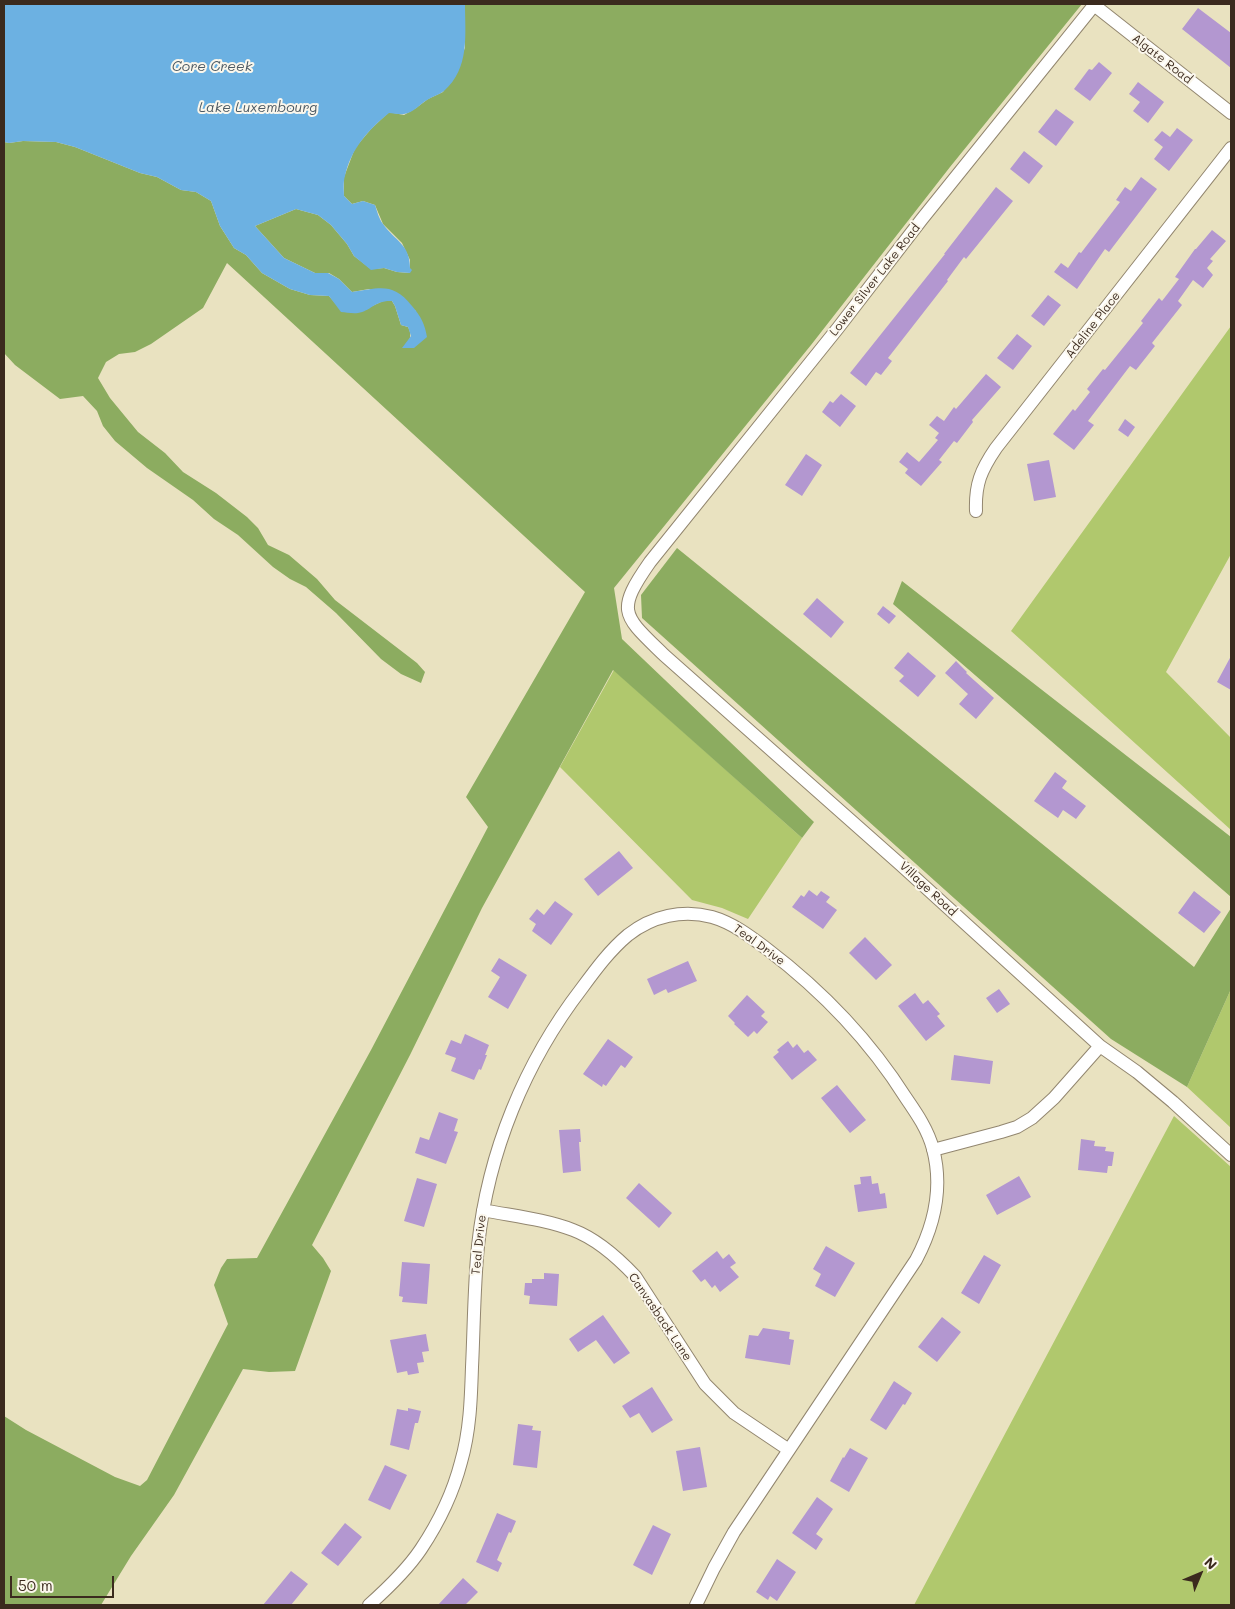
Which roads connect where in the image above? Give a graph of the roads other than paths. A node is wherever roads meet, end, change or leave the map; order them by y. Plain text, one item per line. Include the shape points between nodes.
1 (1094, 4) edge
2 (1231, 113) edge
3 (1231, 148) edge
4 (976, 511) dead end
5 (630, 618) joint
6 (1100, 1046) junction
7 (933, 1150) junction
8 (1231, 1155) edge
9 (483, 1210) junction
10 (788, 1450) junction
11 (369, 1605) edge
12 (696, 1605) edge

1 - 2 street, Algate Road
1 - 5 street, Lower Silver Lake Road via 655,555 631,592
3 - 4 street, Adeline Place via 996,448 977,481
5 - 6 street, Village Road via 664,655
6 - 7 street via 1032,1118 1017,1127
6 - 8 street, Village Road via 1137,1072
7 - 9 street, Teal Drive via 920,1120 898,1085 847,1022 804,980 746,933 713,917 681,914 660,917 630,933 597,967 569,1004 537,1055 507,1122
7 - 10 street, Teal Drive via 936,1200 925,1244
9 - 10 street, Canvasback Lane via 538,1219 573,1230 621,1261 635,1276 704,1384 734,1413
9 - 11 street, Teal Drive via 475,1292 471,1397 462,1460 440,1518 421,1549
10 - 12 street, Teal Drive via 734,1532

